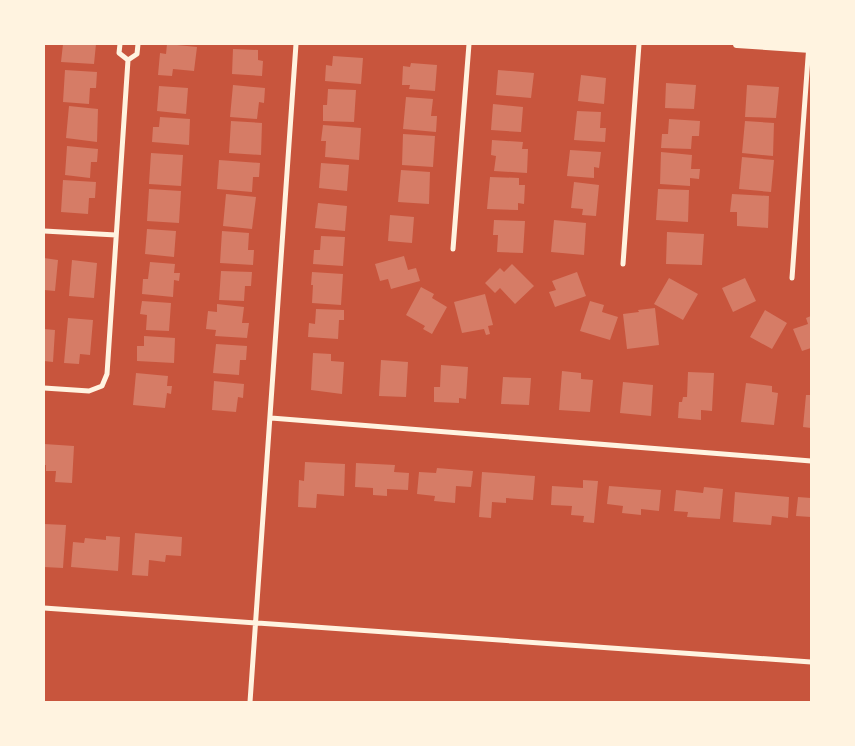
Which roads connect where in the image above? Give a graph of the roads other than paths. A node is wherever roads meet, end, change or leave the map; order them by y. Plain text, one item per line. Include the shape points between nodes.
1 (120, 44) edge
2 (138, 44) edge
3 (296, 44) edge
4 (469, 44) edge
5 (639, 44) edge
6 (737, 44) edge
7 (810, 47) edge
8 (128, 60) junction
9 (44, 231) edge
10 (116, 235) junction
11 (453, 249) dead end
12 (623, 264) dead end
13 (792, 278) dead end
14 (44, 388) edge
15 (271, 418) junction
16 (811, 461) edge
17 (44, 608) edge
18 (256, 622) junction
19 (811, 662) edge
20 (250, 702) edge

1 - 8 street via 119,53
2 - 8 street via 137,54
3 - 15 street
4 - 11 street
5 - 12 street
6 - 7 street
7 - 13 street
8 - 10 street
9 - 10 street
10 - 14 street via 107,374 102,386 89,391
15 - 16 street
15 - 18 street
17 - 18 street
18 - 19 street
18 - 20 street

